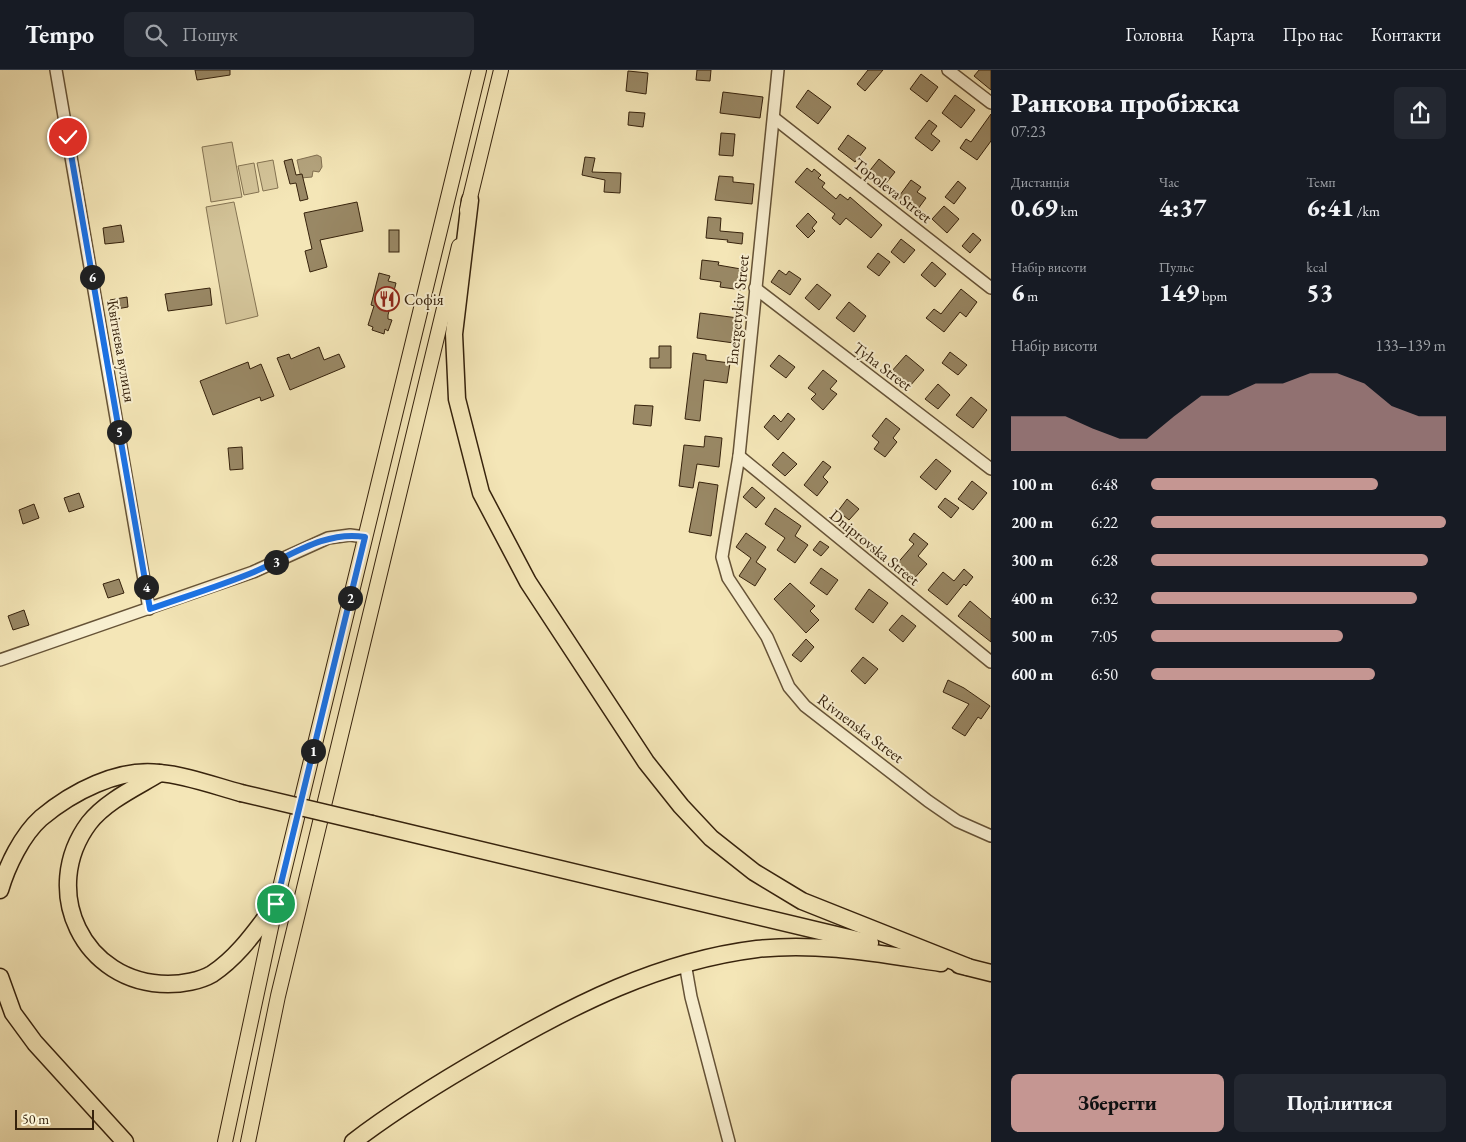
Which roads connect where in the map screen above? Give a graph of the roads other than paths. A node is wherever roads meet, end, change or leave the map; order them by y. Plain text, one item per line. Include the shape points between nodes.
1 (56, 70) edge
2 (479, 70) edge
3 (501, 70) edge
4 (778, 70) edge
5 (948, 70) edge
6 (991, 103) edge
7 (774, 118) junction
8 (470, 200) junction
9 (755, 288) junction
10 (991, 288) edge
11 (739, 456) junction
12 (991, 469) edge
13 (365, 537) junction
14 (722, 554) joint
15 (150, 609) junction
16 (0, 660) edge
17 (991, 662) edge
18 (160, 773) junction
19 (991, 836) edge
20 (0, 890) edge
21 (276, 904) junction
22 (685, 963) junction
23 (968, 967) junction
24 (991, 972) edge
25 (0, 977) edge
26 (125, 1142) edge
27 (225, 1142) edge
28 (248, 1142) edge
29 (353, 1142) edge
30 (729, 1142) edge

1 - 15 street, Квітнева вулиця
2 - 13 main road
3 - 8 main road
4 - 7 street, Energetykiv Street
5 - 6 street
7 - 9 street, Energetykiv Street
7 - 10 street, Topoleva Street
8 - 23 highway via 454,334 456,399 481,493 528,582 646,762 711,838 754,872 802,901
8 - 28 main road via 278,996
9 - 11 street, Energetykiv Street
9 - 12 street, Tyha Street
11 - 14 street, Energetykiv Street
11 - 17 street, Dniprovska Street
13 - 15 street via 328,538 253,572
13 - 21 main road
14 - 19 street, Rivnenska Street via 728,578 767,637 790,687 805,706 928,801 957,821
15 - 16 street
18 - 20 highway via 139,772 100,782 40,819 18,848
18 - 21 highway via 112,803 91,822 78,841 70,866 68,897 74,922 91,952 124,976 151,984 182,984 210,975 240,952
18 - 23 highway, bridge
21 - 27 main road
22 - 23 highway via 759,949 836,948
22 - 29 highway via 617,987 535,1027 416,1097
22 - 30 street
23 - 24 highway
25 - 26 highway via 13,1013

